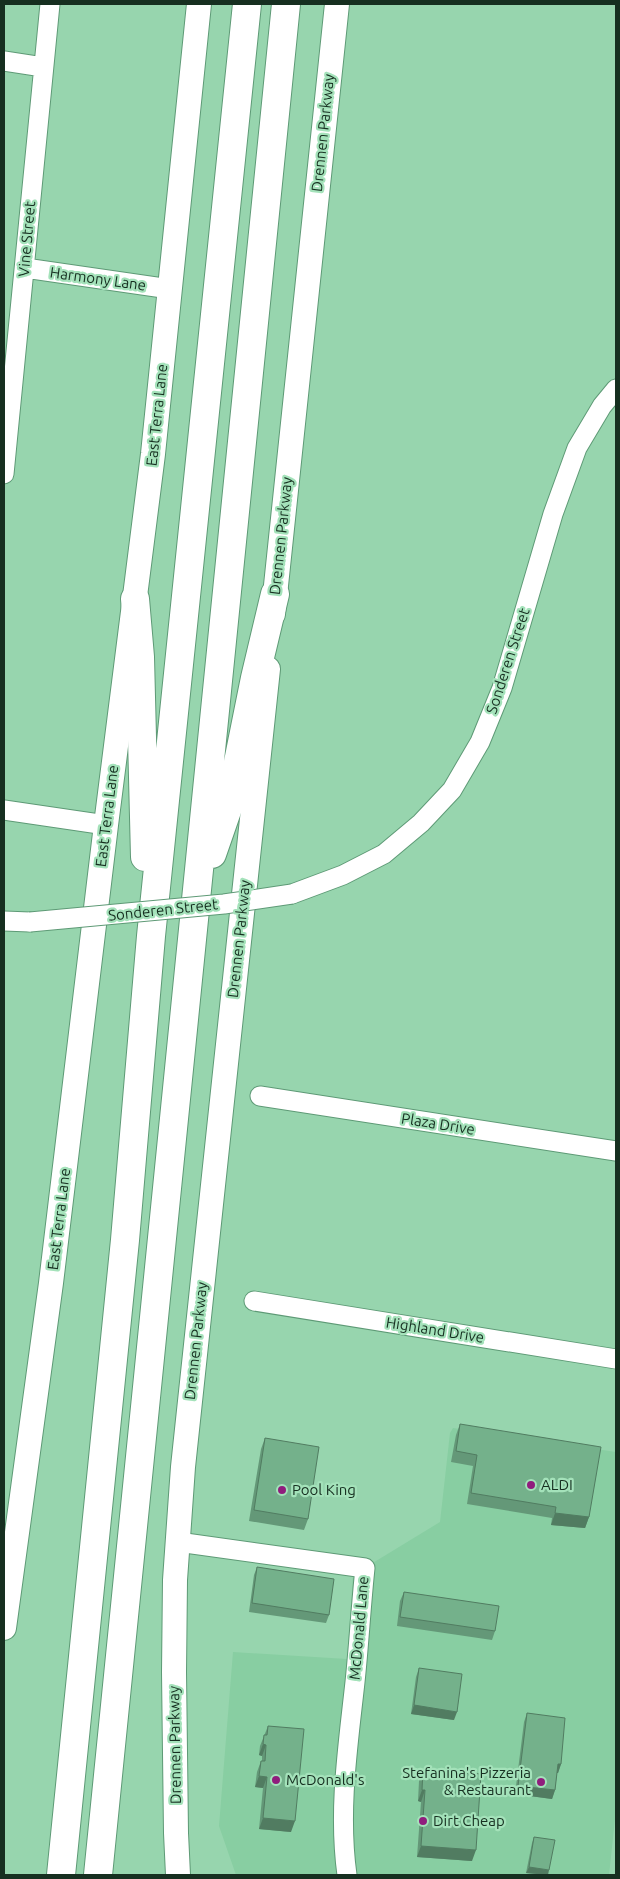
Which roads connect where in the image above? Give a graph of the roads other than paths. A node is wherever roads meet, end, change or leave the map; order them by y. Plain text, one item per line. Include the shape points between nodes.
1 (50, 4) edge
2 (199, 4) edge
3 (248, 4) edge
4 (286, 4) edge
5 (337, 4) edge
6 (4, 61) edge
7 (42, 67) junction
8 (25, 268) junction
9 (170, 289) junction
10 (11, 314) edge
11 (616, 389) edge
12 (4, 474) edge
13 (275, 594) junction
14 (135, 599) junction
15 (4, 810) edge
16 (106, 825) junction
17 (198, 895) junction
18 (4, 921) edge
19 (152, 936) junction
20 (260, 1096) dead end
21 (616, 1151) edge
22 (254, 1301) dead end
23 (616, 1359) edge
24 (178, 1542) junction
25 (4, 1628) edge
26 (176, 1833) junction
27 (61, 1875) edge
28 (98, 1875) edge
29 (170, 1875) edge
30 (178, 1875) edge
31 (346, 1875) edge

1 - 7 street, Vine Street
2 - 9 main road, East Terra Lane
3 - 19 highway
4 - 17 highway
5 - 13 main road, Drennen Parkway
6 - 7 street
7 - 8 street, Vine Street
8 - 9 street, Harmony Lane
8 - 10 street, Vine Street
9 - 14 main road, East Terra Lane
10 - 12 street, Vine Street
11 - 18 street, Sonderen Street, bridge via 577,448 553,514 502,688 480,742 452,790 421,823 384,854 343,875 292,894 224,904 30,922
13 - 17 highway via 230,802
13 - 24 main road, Drennen Parkway
14 - 16 main road, East Terra Lane
14 - 19 highway via 140,657 145,869
15 - 16 street
16 - 25 main road, East Terra Lane via 51,1283
17 - 28 highway
19 - 27 highway
20 - 21 street, Plaza Drive
22 - 23 street, Highland Drive
24 - 26 main road, Drennen Parkway via 174,1672
24 - 31 street, McDonald Lane via 365,1568 343,1809
26 - 29 main road
26 - 30 main road, Drennen Parkway

